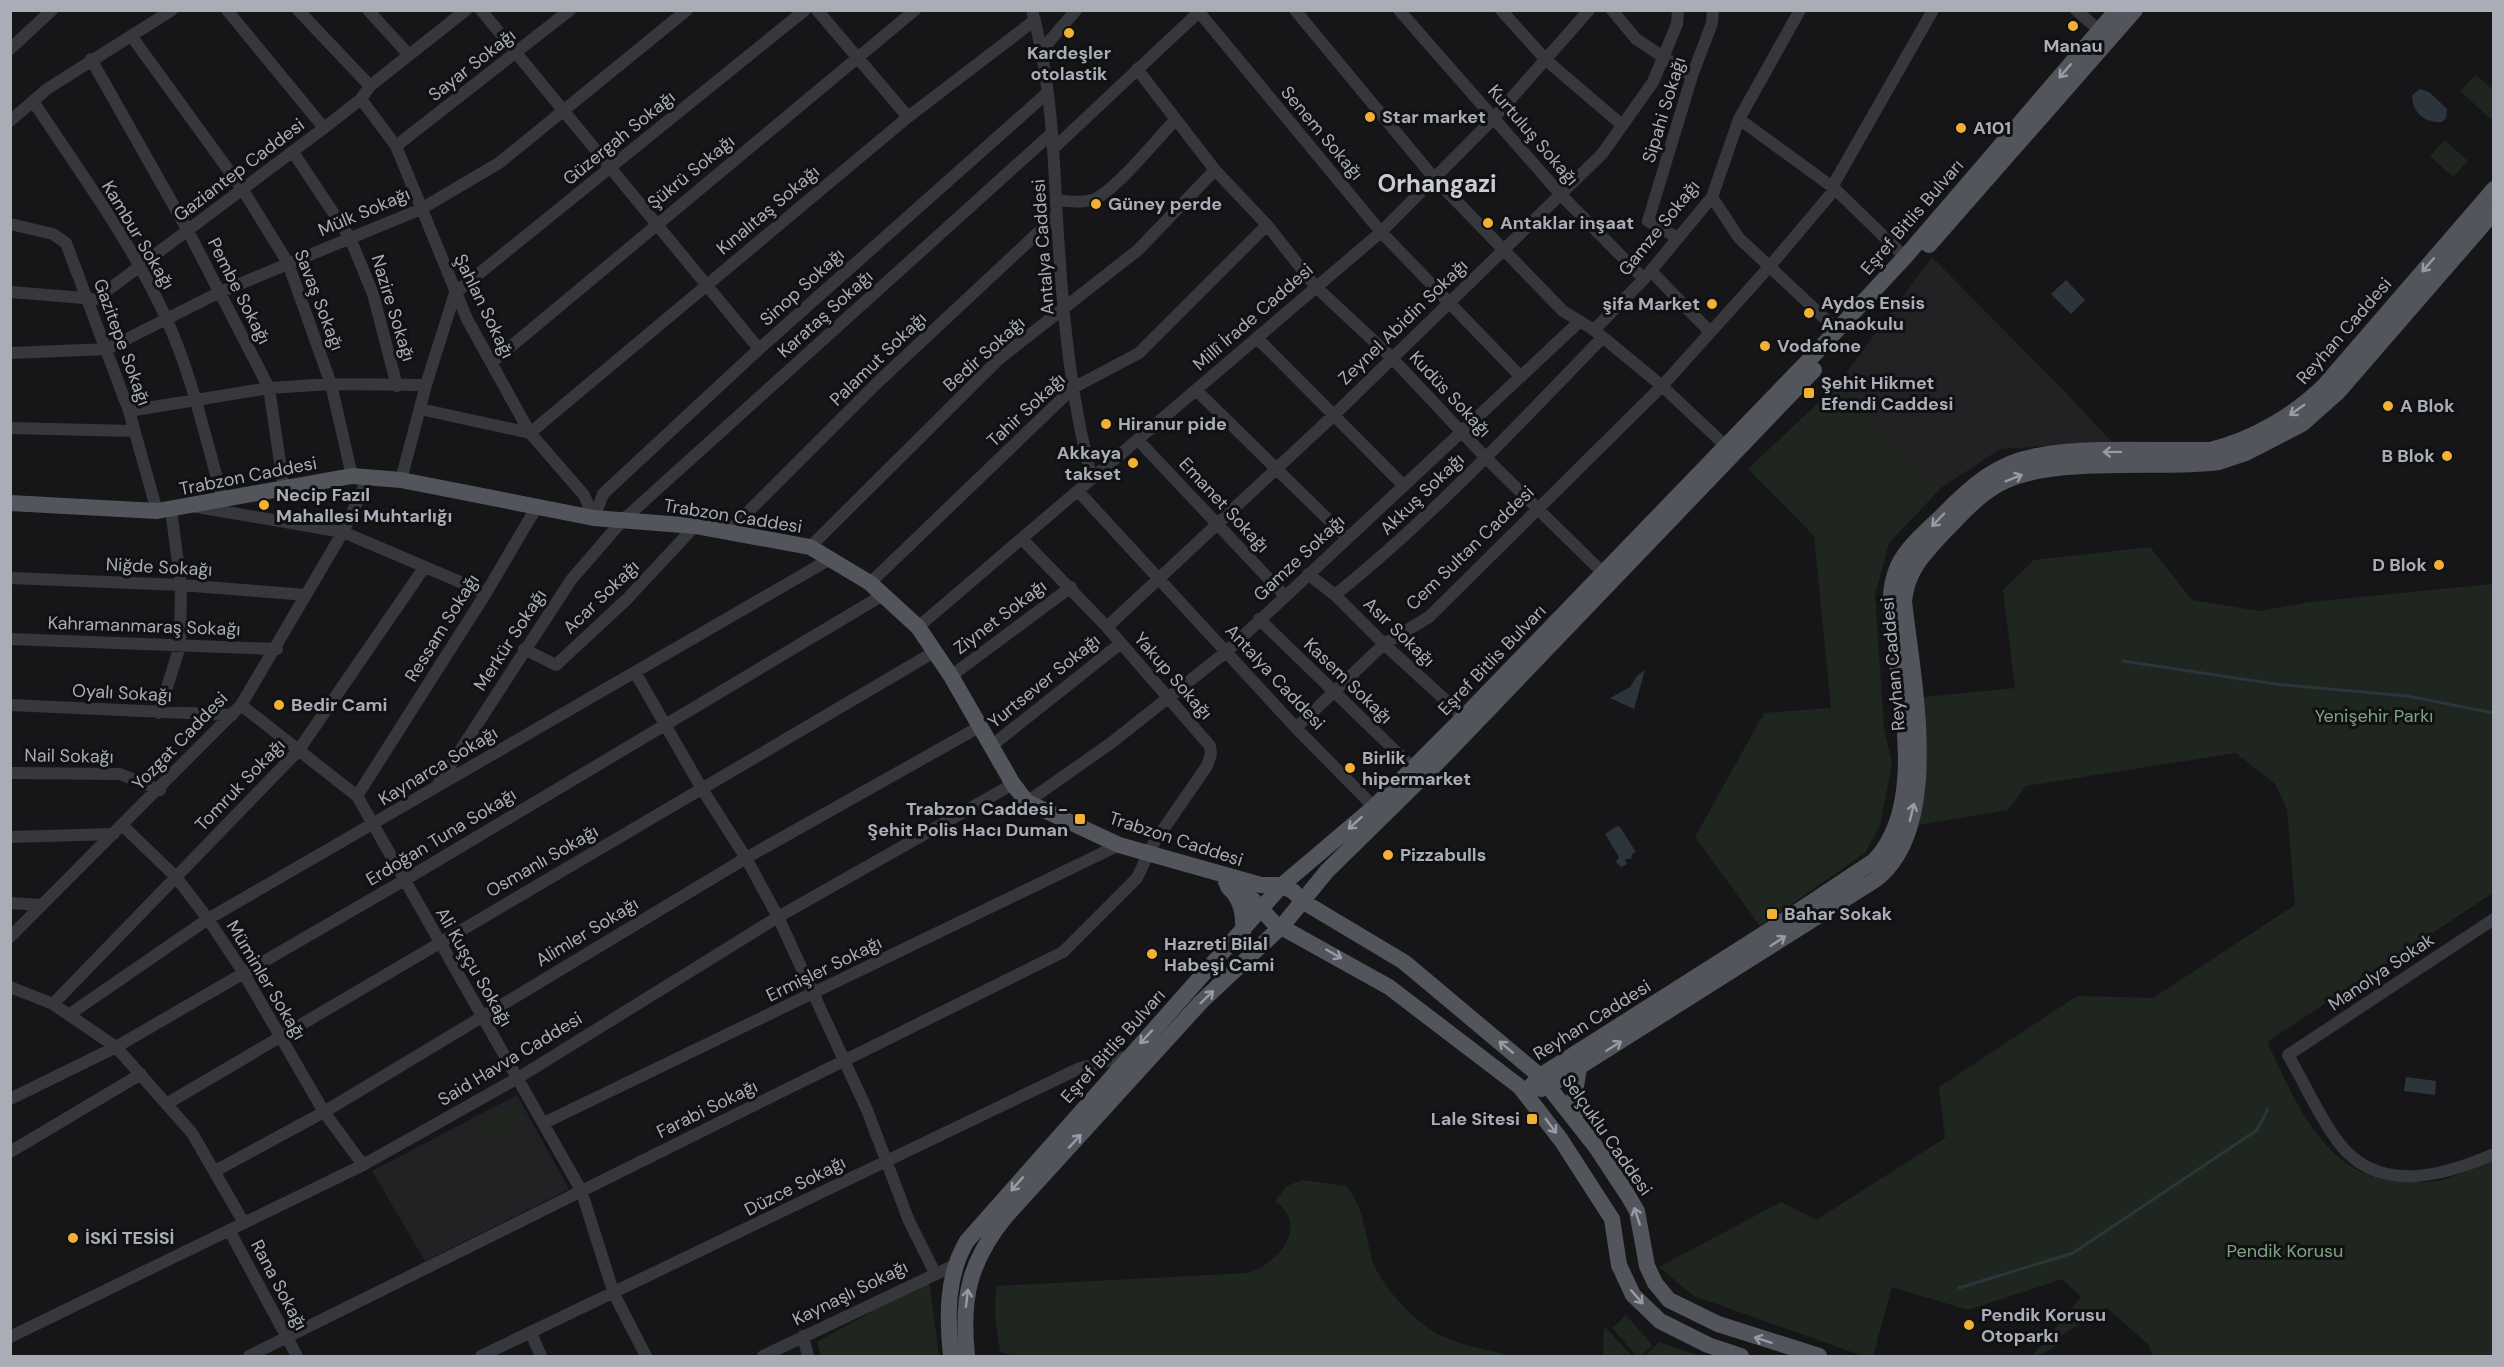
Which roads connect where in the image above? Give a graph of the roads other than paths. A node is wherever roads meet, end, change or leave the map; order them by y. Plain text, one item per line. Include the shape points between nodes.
1 (52, 10) edge
2 (172, 10) edge
3 (226, 10) edge
4 (298, 10) edge
5 (368, 10) edge
6 (466, 10) edge
7 (481, 10) edge
8 (570, 10) edge
9 (687, 10) edge
10 (805, 10) edge
11 (817, 10) edge
12 (915, 10) edge
13 (1076, 10) edge
14 (1295, 10) edge
15 (1399, 10) edge
16 (1501, 10) edge
17 (1589, 10) edge
18 (1612, 10) edge
19 (1678, 10) edge
20 (1713, 10) edge
21 (1800, 10) edge
22 (1933, 10) edge
23 (2076, 10) edge
24 (2117, 10) edge
25 (2135, 10) edge
26 (1200, 11) edge
27 (1034, 15) edge
28 (2100, 31) junction
29 (132, 37) junction
30 (10, 49) edge
31 (1042, 50) junction
32 (516, 54) junction
33 (409, 55) junction
34 (1664, 55) junction
35 (857, 57) junction
36 (91, 59) junction
37 (1545, 60) junction
38 (1137, 69) junction
39 (1692, 76) junction
40 (370, 87) junction
41 (1046, 94) junction
42 (361, 99) junction
43 (33, 100) junction
44 (564, 110) junction
45 (908, 117) junction
46 (1494, 118) junction
47 (1176, 119) junction
48 (1739, 119) junction
49 (10, 121) edge
50 (1622, 125) junction
51 (324, 128) junction
52 (1052, 133) junction
53 (396, 146) junction
54 (1054, 148) junction
55 (293, 152) junction
56 (612, 166) junction
57 (1215, 170) junction
58 (1434, 178) junction
59 (1833, 188) junction
60 (2493, 189) edge
61 (243, 190) junction
62 (1561, 195) junction
63 (1712, 197) junction
64 (1056, 200) junction
65 (421, 209) junction
66 (2493, 212) edge
67 (1057, 215) junction
68 (10, 224) edge
69 (655, 225) junction
70 (1267, 225) junction
71 (188, 231) junction
72 (1381, 232) junction
73 (350, 238) junction
74 (1678, 238) junction
75 (2458, 242) junction
76 (1506, 250) junction
77 (1905, 257) junction
78 (288, 263) junction
79 (1770, 266) junction
80 (141, 267) junction
81 (1648, 275) junction
82 (705, 286) junction
83 (1316, 287) junction
84 (10, 292) edge
85 (220, 292) junction
86 (455, 293) junction
87 (87, 299) junction
88 (1449, 301) junction
89 (1065, 308) junction
90 (167, 320) junction
91 (1579, 322) junction
92 (1837, 330) junction
93 (1710, 332) junction
94 (1599, 333) junction
95 (1257, 338) junction
96 (107, 349) junction
97 (759, 349) junction
98 (10, 353) edge
99 (1391, 357) junction
100 (491, 363) junction
101 (1521, 377) junction
102 (332, 384) junction
103 (426, 385) junction
104 (398, 386) junction
105 (1662, 386) junction
106 (269, 388) junction
107 (1072, 388) junction
108 (1196, 390) junction
109 (195, 402) junction
110 (420, 409) junction
111 (129, 411) junction
112 (1334, 415) junction
113 (10, 428) edge
114 (1461, 430) junction
115 (133, 431) junction
116 (530, 433) junction
117 (1138, 440) junction
118 (2249, 443) junction
119 (1730, 451) junction
120 (1486, 458) junction
121 (1276, 469) junction
122 (361, 476) junction
123 (1092, 479) junction
124 (401, 480) junction
125 (1403, 485) junction
126 (284, 489) junction
127 (1078, 491) junction
128 (224, 500) junction
129 (10, 503) edge
130 (190, 506) junction
131 (536, 508) junction
132 (1538, 509) junction
133 (164, 511) junction
134 (594, 518) junction
135 (622, 521) junction
136 (1218, 524) junction
137 (695, 526) junction
138 (342, 532) junction
139 (729, 532) junction
140 (1347, 538) junction
141 (1022, 539) junction
142 (810, 547) junction
143 (831, 559) junction
144 (424, 568) junction
145 (1603, 573) junction
146 (1308, 574) junction
147 (10, 578) edge
148 (1160, 579) junction
149 (870, 583) junction
150 (181, 585) junction
151 (1071, 587) junction
152 (486, 593) junction
153 (306, 595) junction
154 (883, 595) junction
155 (1335, 595) junction
156 (1285, 596) junction
157 (1259, 619) junction
158 (918, 627) junction
159 (1107, 627) junction
160 (10, 639) edge
161 (1121, 643) junction
162 (1384, 644) junction
163 (180, 646) junction
164 (277, 649) junction
165 (524, 649) junction
166 (934, 652) junction
167 (1226, 652) junction
168 (635, 672) junction
169 (951, 676) junction
170 (1334, 693) junction
171 (1170, 698) junction
172 (10, 705) edge
173 (241, 705) junction
174 (159, 713) junction
175 (232, 716) junction
176 (1464, 717) junction
177 (665, 725) junction
178 (979, 727) junction
179 (1296, 728) junction
180 (990, 747) junction
181 (298, 751) junction
182 (1413, 768) junction
183 (10, 773) edge
184 (1013, 784) junction
185 (437, 786) junction
186 (702, 789) junction
187 (160, 790) junction
188 (357, 796) junction
189 (1027, 802) junction
190 (1374, 807) junction
191 (372, 826) junction
192 (118, 830) junction
193 (10, 837) edge
194 (1119, 845) junction
195 (1148, 855) junction
196 (746, 858) junction
197 (1207, 872) junction
198 (176, 877) junction
199 (1319, 879) junction
200 (403, 881) junction
201 (1282, 885) junction
202 (1302, 901) junction
203 (10, 903) edge
204 (40, 904) junction
205 (1262, 908) junction
206 (778, 917) junction
207 (208, 919) junction
208 (1332, 919) junction
209 (2493, 919) edge
210 (1283, 925) junction
211 (1243, 933) junction
212 (10, 937) edge
213 (440, 942) junction
214 (243, 972) junction
215 (10, 987) edge
216 (814, 994) junction
217 (53, 1004) junction
218 (70, 1014) junction
219 (481, 1016) junction
220 (281, 1038) junction
221 (116, 1047) junction
222 (1129, 1056) junction
223 (845, 1060) junction
224 (1142, 1067) junction
225 (1579, 1068) junction
226 (141, 1074) junction
227 (518, 1078) junction
228 (1544, 1081) junction
229 (1526, 1093) junction
230 (10, 1099) edge
231 (168, 1103) junction
232 (324, 1112) junction
233 (1575, 1120) junction
234 (544, 1123) junction
235 (11, 1152) edge
236 (2493, 1154) edge
237 (884, 1160) junction
238 (363, 1165) junction
239 (215, 1171) junction
240 (581, 1190) junction
241 (244, 1223) junction
242 (229, 1230) junction
243 (955, 1265) junction
244 (934, 1273) junction
245 (614, 1293) junction
246 (531, 1333) junction
247 (802, 1336) junction
248 (10, 1337) edge
249 (287, 1338) junction
250 (249, 1356) edge
251 (297, 1356) edge
252 (481, 1356) edge
253 (541, 1356) edge
254 (646, 1356) edge
255 (763, 1356) edge
256 (808, 1356) edge
257 (951, 1356) edge
258 (966, 1356) edge
259 (1741, 1356) edge
260 (1819, 1356) edge

1 - 30 street
2 - 29 street
3 - 51 street
4 - 40 street
5 - 33 street
6 - 33 street, Gaziantep Caddesi
7 - 32 street
8 - 32 street, Sayar Sokağı
9 - 44 street, Mülk Sokağı
10 - 56 street, Güzergah Sokağı
11 - 35 street
12 - 35 street, Şükrü Sokağı
13 - 31 street
14 - 58 street
15 - 46 street, Kurtuluş Sokağı
16 - 37 street
17 - 37 street, Millî İrade Caddesi
18 - 34 street via 1636,39
19 - 34 street, Zeynel Abidin Sokağı via 1677,24
20 - 39 street, Sipahi Sokağı
21 - 48 street, Gamze Sokağı
22 - 59 street, Cem Sultan Caddesi
23 - 28 street
24 - 28 main road, Eşref Bitlis Bulvarı
25 - 119 main road, Eşref Bitlis Bulvarı via 1941,233
26 - 38 street
26 - 72 street, Senem Sokağı
27 - 31 street, Antalya Caddesi
27 - 45 street, Kınalıtaş Sokağı
28 -> 77 main road, Eşref Bitlis Bulvarı
29 - 36 street
29 - 61 street, Savaş Sokağı
31 - 41 street, Antalya Caddesi
32 - 44 street
32 - 53 street, Sayar Sokağı
33 - 40 street, Gaziantep Caddesi
34 - 39 street
34 - 50 street, Zeynel Abidin Sokağı via 1653,82
35 - 45 street
35 - 69 street, Şükrü Sokağı
36 - 43 street
36 - 71 street, Pembe Sokağı
37 - 46 street, Millî İrade Caddesi
37 - 50 street
38 - 47 street, Kudüs Sokağı
38 - 54 street
39 - 74 street, Sipahi Sokağı via 1648,221
40 - 42 street, Gaziantep Caddesi
41 - 52 street, Antalya Caddesi
41 - 97 street, Sinop Sokağı
42 - 51 street, Gaziantep Caddesi
42 - 53 street, Şahlan Sokağı
43 - 49 street
43 - 80 street, Kambur Sokağı
44 - 56 street
44 - 65 street, Mülk Sokağı via 499,163
45 - 82 street, Kınalıtaş Sokağı
46 - 58 street, Millî İrade Caddesi
46 - 62 street, Kurtuluş Sokağı
47 - 57 street, Kudüs Sokağı
47 - 64 street via 1098,197 1086,201
48 - 59 street
48 - 63 street, Gamze Sokağı
50 - 62 street, Zeynel Abidin Sokağı via 1602,154
51 - 55 street, Gaziantep Caddesi
52 - 54 street, Antalya Caddesi
52 - 135 street, Karataş Sokağı
53 - 65 street, Şahlan Sokağı
54 - 64 street, Antalya Caddesi
55 - 61 street, Gaziantep Caddesi
55 - 73 street, Nazire Sokağı
56 - 69 street
56 - 86 street, Güzergah Sokağı
57 - 70 street, Kudüs Sokağı
57 - 89 street, Bedir Sokağı via 1138,250
58 - 72 street, Millî İrade Caddesi
58 - 76 street
59 - 77 street
59 - 79 street, Cem Sultan Caddesi
60 - 75 main road, Reyhan Caddesi
61 - 71 street, Gaziantep Caddesi
61 - 78 street, Savaş Sokağı
62 - 76 street, Zeynel Abidin Sokağı
62 - 81 street, Kurtuluş Sokağı
63 - 74 street, Gamze Sokağı
63 - 79 street via 1739,238
64 - 67 street, Antalya Caddesi
65 - 73 street, Mülk Sokağı
65 - 86 street, Şahlan Sokağı
66 - 75 main road, Reyhan Caddesi
67 - 89 street, Antalya Caddesi
67 - 139 street, Palamut Sokağı via 877,383
68 - 87 street, Gazitepe Sokağı via 54,234 66,243
69 - 82 street
69 - 100 street, Şükrü Sokağı
70 - 83 street, Kudüs Sokağı
70 - 107 street, Tahir Sokağı via 1139,353
71 - 80 street, Gaziantep Caddesi
71 - 85 street, Pembe Sokağı
72 - 83 street, Millî İrade Caddesi
72 - 88 street, Senem Sokağı
73 - 78 street, Mülk Sokağı
73 - 104 street, Nazire Sokağı via 373,294
74 - 81 street, Gamze Sokağı
75 - 118 main road, Reyhan Caddesi via 2391,319 2307,403
76 - 88 street, Zeynel Abidin Sokağı
76 - 91 street via 1563,311
77 - 92 main road, Eşref Bitlis Bulvarı
78 - 85 street, Mülk Sokağı
78 - 102 street, Savaş Sokağı
79 - 92 street
79 - 93 street, Cem Sultan Caddesi
80 - 87 street, Gaziantep Caddesi via 96,299
80 - 90 street, Kambur Sokağı
81 - 93 street, Kurtuluş Sokağı
81 - 94 street, Gamze Sokağı
82 - 97 street
82 - 116 street, Kınalıtaş Sokağı
83 - 95 street, Millî İrade Caddesi
83 - 99 street, Kudüs Sokağı
84 - 87 street
85 - 90 street, Mülk Sokağı
85 - 106 street, Pembe Sokağı
86 - 100 street, Şahlan Sokağı
86 - 103 street
87 - 96 street, Gazitepe Sokağı
88 - 99 street, Zeynel Abidin Sokağı
88 - 101 street, Senem Sokağı
89 - 107 street, Antalya Caddesi
89 - 142 street, Bedir Sokağı via 999,359
90 - 96 street, Mülk Sokağı
90 - 109 street, Kambur Sokağı
91 - 94 street
91 - 101 street, Gamze Sokağı
92 - 119 main road, Eşref Bitlis Bulvarı
93 - 105 street, Cem Sultan Caddesi
94 - 105 street
94 - 120 street, Akkuş Sokağı
95 - 108 street, Millî İrade Caddesi
95 - 112 street
96 - 98 street, Mülk Sokağı
96 - 111 street, Gazitepe Sokağı
97 - 134 street, Sinop Sokağı via 603,494
99 - 112 street, Zeynel Abidin Sokağı
99 - 114 street, Kudüs Sokağı
100 - 116 street, Şahlan Sokağı
101 - 114 street, Gamze Sokağı
102 - 104 street
102 - 106 street
102 - 122 street, Savaş Sokağı
103 - 104 street
103 - 110 street
105 - 119 street
105 - 132 street, Cem Sultan Caddesi
106 - 109 street
106 - 126 street, Pembe Sokağı
107 - 123 street, Antalya Caddesi
107 - 149 street, Tahir Sokağı
108 - 117 street, Millî İrade Caddesi
108 - 121 street
109 - 111 street
109 - 128 street, Kambur Sokağı
110 - 116 street
110 - 124 street
111 - 115 street, Gazitepe Sokağı
112 - 121 street, Zeynel Abidin Sokağı
112 - 125 street
113 - 115 street
114 - 120 street, Kudüs Sokağı
114 - 125 street, Gamze Sokağı
115 - 133 street, Gazitepe Sokağı
116 - 134 street, Şahlan Sokağı via 584,495
117 - 123 street, Millî İrade Caddesi
117 - 136 street, Emanet Sokağı
225 -> 118 main road, Reyhan Caddesi via 1875,880 1894,861 1902,848 1921,772 1904,601 1906,586 1923,554 1971,505 2000,484 2041,470 2204,464 2231,459
118 -> 228 main road, Reyhan Caddesi via 2210,450 2036,456 2000,468 1969,489 1905,554 1890,592 1907,760 1896,820 1883,851 1874,861
119 - 145 main road, Eşref Bitlis Bulvarı
119 - 199 main road, Eşref Bitlis Bulvarı via 1440,760
120 - 132 street, Kudüs Sokağı
120 - 155 street, Akkuş Sokağı via 1386,553
121 - 136 street, Zeynel Abidin Sokağı
121 - 140 street
122 - 124 main road, Trabzon Caddesi
122 - 126 main road, Trabzon Caddesi
122 - 138 street, Yozgat Caddesi
123 - 127 street, Millî İrade Caddesi
124 - 131 main road, Trabzon Caddesi
125 - 140 street, Gamze Sokağı
126 - 128 main road, Trabzon Caddesi
127 - 141 street, Millî İrade Caddesi
127 - 148 street, Antalya Caddesi
128 - 130 main road, Trabzon Caddesi
129 - 133 main road, Trabzon Caddesi
130 - 133 main road, Trabzon Caddesi
130 - 138 street
131 - 134 main road, Trabzon Caddesi
131 - 152 street, Ressam Sokağı
132 - 145 street, Kudüs Sokağı
132 - 162 street, Cem Sultan Caddesi via 1429,617
133 - 150 street, Gazitepe Sokağı
134 - 135 main road, Trabzon Caddesi
135 - 137 main road, Trabzon Caddesi
135 - 165 street, Merkür Sokağı via 571,580
136 - 148 street, Zeynel Abidin Sokağı
136 - 156 street, Emanet Sokağı
137 - 139 main road, Trabzon Caddesi
137 - 165 street, Acar Sokağı via 627,599 556,665
138 - 144 street
138 - 153 street, Yozgat Caddesi
139 - 142 main road, Trabzon Caddesi
140 - 146 street, Gamze Sokağı
141 - 151 street, Yakup Sokağı
141 - 158 street, Millî İrade Caddesi
142 - 143 main road, Trabzon Caddesi
143 - 149 main road, Trabzon Caddesi
143 - 168 street, Kaynarca Sokağı
144 - 152 street
144 - 181 street, Tomruk Sokağı
145 - 176 main road, Eşref Bitlis Bulvarı
146 - 155 street, Asır Sokağı
146 - 156 street, Gamze Sokağı
147 - 150 street, Niğde Sokağı
148 - 159 street, Zeynel Abidin Sokağı
148 - 167 street, Antalya Caddesi
149 - 154 main road, Trabzon Caddesi
150 - 153 street, Niğde Sokağı
150 - 163 street, Gazitepe Sokağı
151 - 159 street, Yakup Sokağı
151 - 169 street, Ziynet Sokağı
152 - 188 street, Ressam Sokağı
153 - 164 street, Yozgat Caddesi
154 - 158 main road, Trabzon Caddesi
154 - 177 street, Erdoğan Tuna Sokağı
155 - 162 street, Asır Sokağı
156 - 157 street, Gamze Sokağı
157 - 167 street, Gamze Sokağı
157 - 170 street, Kasem Sokağı
158 - 166 main road, Trabzon Caddesi
159 - 161 street, Yakup Sokağı
160 - 163 street, Kahramanmaraş Sokağı
161 - 171 street, Yakup Sokağı
161 - 180 street, Yurtsever Sokağı
162 - 170 street, Cem Sultan Caddesi
162 - 176 street, Asır Sokağı
163 - 164 street, Kahramanmaraş Sokağı
163 - 174 street, Gazitepe Sokağı
164 - 173 street, Yozgat Caddesi
165 - 185 street, Merkür Sokağı
166 - 169 main road, Trabzon Caddesi
166 - 186 street, Osmanlı Sokağı
167 - 171 street, Gamze Sokağı
167 - 179 street, Antalya Caddesi
168 - 177 street
168 - 185 street, Kaynarca Sokağı
169 - 178 main road, Trabzon Caddesi
170 - 179 street, Cem Sultan Caddesi
170 - 182 street, Kasem Sokağı
171 - 189 street, Gamze Sokağı
171 - 195 street, Yakup Sokağı via 1210,746 1211,754
172 - 174 street, Oyalı Sokağı
173 - 175 street, Yozgat Caddesi
173 - 181 street, Ali Kuşçu Sokağı
174 - 175 street, Oyalı Sokağı
175 - 187 street, Yozgat Caddesi
176 - 182 main road, Eşref Bitlis Bulvarı
177 - 186 street
177 - 200 street, Erdoğan Tuna Sokağı
178 - 180 main road, Trabzon Caddesi
178 - 196 street, Alimler Sokağı
179 - 190 street, Antalya Caddesi
180 - 184 main road, Trabzon Caddesi
181 - 188 street, Ali Kuşçu Sokağı
181 - 198 street, Tomruk Sokağı
182 - 190 main road, Eşref Bitlis Bulvarı
183 - 187 street, Nail Sokağı via 120,774
184 - 189 main road, Trabzon Caddesi
184 - 206 street, Said Havva Caddesi
185 - 191 street, Kaynarca Sokağı
186 - 196 street
186 - 213 street, Osmanlı Sokağı
187 - 192 street, Yozgat Caddesi
188 - 191 street, Ali Kuşçu Sokağı
189 - 194 main road, Trabzon Caddesi
190 -> 201 main road, Eşref Bitlis Bulvarı
191 - 200 street, Ali Kuşçu Sokağı
191 - 207 street, Kaynarca Sokağı
192 - 193 street
192 - 198 street, Müminler Sokağı
192 - 204 street, Yozgat Caddesi
194 - 195 main road, Trabzon Caddesi
194 - 216 street, Ermişler Sokağı
195 - 197 main road, Trabzon Caddesi
195 - 223 street, Farabi Sokağı via 1137,878 1063,952
196 - 206 street
196 - 219 street, Alimler Sokağı
197 - 201 main road, Trabzon Caddesi via 1261,885
197 - 205 main road via 1231,884
197 - 211 main road via 1237,895
198 - 207 street, Müminler Sokağı
198 - 217 street, Tomruk Sokağı
199 - 202 main road, Eşref Bitlis Bulvarı
199 - 208 main road via 1324,907
200 - 213 street, Ali Kuşçu Sokağı
200 - 214 street, Erdoğan Tuna Sokağı
201 - 202 main road, Selçuklu Caddesi
201 - 205 main road, Eşref Bitlis Bulvarı
202 - 208 main road, Selçuklu Caddesi
202 - 210 main road, Eşref Bitlis Bulvarı
203 - 204 street
204 - 212 street, Yozgat Caddesi
205 - 210 main road via 1267,918
205 - 211 main road, Eşref Bitlis Bulvarı
206 - 216 street
206 - 227 street, Said Havva Caddesi
207 - 214 street, Müminler Sokağı
207 - 218 street, Kaynarca Sokağı
228 -> 208 main road, Selçuklu Caddesi via 1404,962
209 - 236 street, Manolya Sokak via 2288,1055 2338,1142 2369,1168 2392,1175 2433,1176
224 -> 210 main road, Eşref Bitlis Bulvarı via 1201,1002
210 -> 229 main road via 1389,987
211 -> 222 main road, Eşref Bitlis Bulvarı
213 - 219 street, Ali Kuşçu Sokağı
213 - 220 street, Osmanlı Sokağı
214 - 220 street, Müminler Sokağı
214 - 221 street, Erdoğan Tuna Sokağı
215 - 217 street
216 - 223 street
216 - 234 street, Ermişler Sokağı
217 - 218 street
218 - 221 street
219 - 227 street, Ali Kuşçu Sokağı
219 - 232 street, Alimler Sokağı
220 - 231 street, Osmanlı Sokağı
220 - 232 street, Müminler Sokağı
221 - 226 street
221 - 230 street, Erdoğan Tuna Sokağı
222 - 224 street
222 - 237 street, Düzce Sokağı via 1080,1068
222 -> 243 main road, Eşref Bitlis Bulvarı via 967,1241
223 - 237 street
223 - 240 street, Farabi Sokağı
258 -> 224 main road, Eşref Bitlis Bulvarı via 968,1288 983,1248 1007,1215
225 - 228 main road, Reyhan Caddesi
225 - 233 main road
226 - 231 street
226 - 235 street
227 - 234 street, Ali Kuşçu Sokağı
227 - 238 street, Said Havva Caddesi
228 - 229 main road, Reyhan Caddesi
228 - 233 main road, Selçuklu Caddesi
229 -> 259 main road via 1612,1219 1619,1265 1633,1295 1660,1321
231 - 239 street via 192,1132
232 - 238 street, Müminler Sokağı
232 - 239 street, Alimler Sokağı
260 -> 233 main road, Selçuklu Caddesi via 1718,1324 1669,1300 1647,1266 1637,1210
234 - 240 street, Ali Kuşçu Sokağı
237 - 244 street
237 - 245 street, Düzce Sokağı
238 - 241 street, Said Havva Caddesi
239 - 241 street
240 - 245 street, Ali Kuşçu Sokağı
240 - 249 street, Farabi Sokağı
241 - 242 street, Said Havva Caddesi
242 - 248 street, Said Havva Caddesi
242 - 249 street, Rana Sokağı
243 - 244 street, Kaynaşlı Sokağı
243 - 257 main road, Eşref Bitlis Bulvarı via 949,1296
244 - 247 street, Kaynaşlı Sokağı
245 - 246 street, Düzce Sokağı
245 - 254 street, Ali Kuşçu Sokağı
246 - 252 street, Düzce Sokağı
246 - 253 street
247 - 255 street, Kaynaşlı Sokağı
247 - 256 street
249 - 250 street, Farabi Sokağı
249 - 251 street, Rana Sokağı

